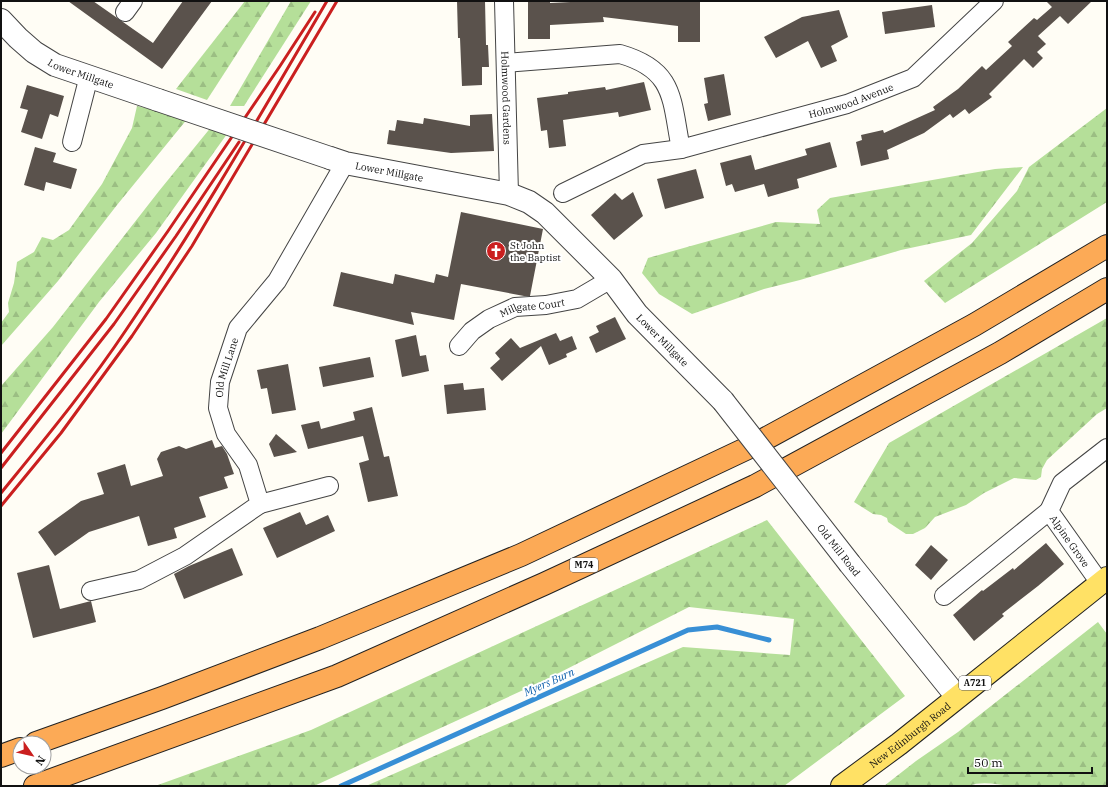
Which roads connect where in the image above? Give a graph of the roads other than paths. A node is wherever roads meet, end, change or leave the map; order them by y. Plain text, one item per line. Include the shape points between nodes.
1 (504, 1) edge
2 (994, 1) edge
3 (1, 20) edge
4 (506, 63) junction
5 (89, 76) junction
6 (72, 142) dead end
7 (681, 149) junction
8 (338, 160) junction
9 (563, 193) dead end
10 (509, 194) junction
11 (1107, 246) edge
12 (611, 279) junction
13 (1107, 288) edge
14 (459, 346) dead end
15 (723, 401) joint
16 (1107, 448) edge
17 (329, 486) dead end
18 (260, 504) junction
19 (1049, 511) junction
20 (1105, 585) edge
21 (91, 590) dead end
22 (944, 596) dead end
23 (957, 697) junction
24 (52, 737) edge
25 (12, 752) edge
26 (1, 756) edge
27 (35, 786) edge
28 (842, 786) edge

1 - 4 street, Holmwood Gardens
2 - 7 street, Holmwood Avenue via 913,78 847,104
3 - 5 street, Lower Millgate via 34,52 55,65
4 - 7 street via 620,54 651,66 663,79 670,92
4 - 10 street, Holmwood Gardens
5 - 6 street
5 - 8 street, Lower Millgate, bridge
7 - 9 street, Holmwood Avenue via 643,154
8 - 10 street, Lower Millgate
8 - 18 street, Old Mill Lane via 277,281 238,328 220,382 218,408 226,434 248,465
10 - 12 street, Lower Millgate via 530,202 545,213
11 - 24 highway via 974,325 752,446 528,552 320,638
12 - 14 street, Millgate Court via 577,299 515,307 472,331
12 - 15 street, Lower Millgate via 637,314
13 - 27 highway, M74 via 1000,353 755,486 337,676
15 - 23 street, Old Mill Road, bridge
16 - 19 street, Alpine Grove via 1062,483
17 - 18 street
18 - 21 street via 185,556 139,580
19 - 20 street, Alpine Grove
19 - 22 street
20 - 23 main road, New Edinburgh Road / A721
23 - 28 main road, New Edinburgh Road / A721
25 - 26 highway

